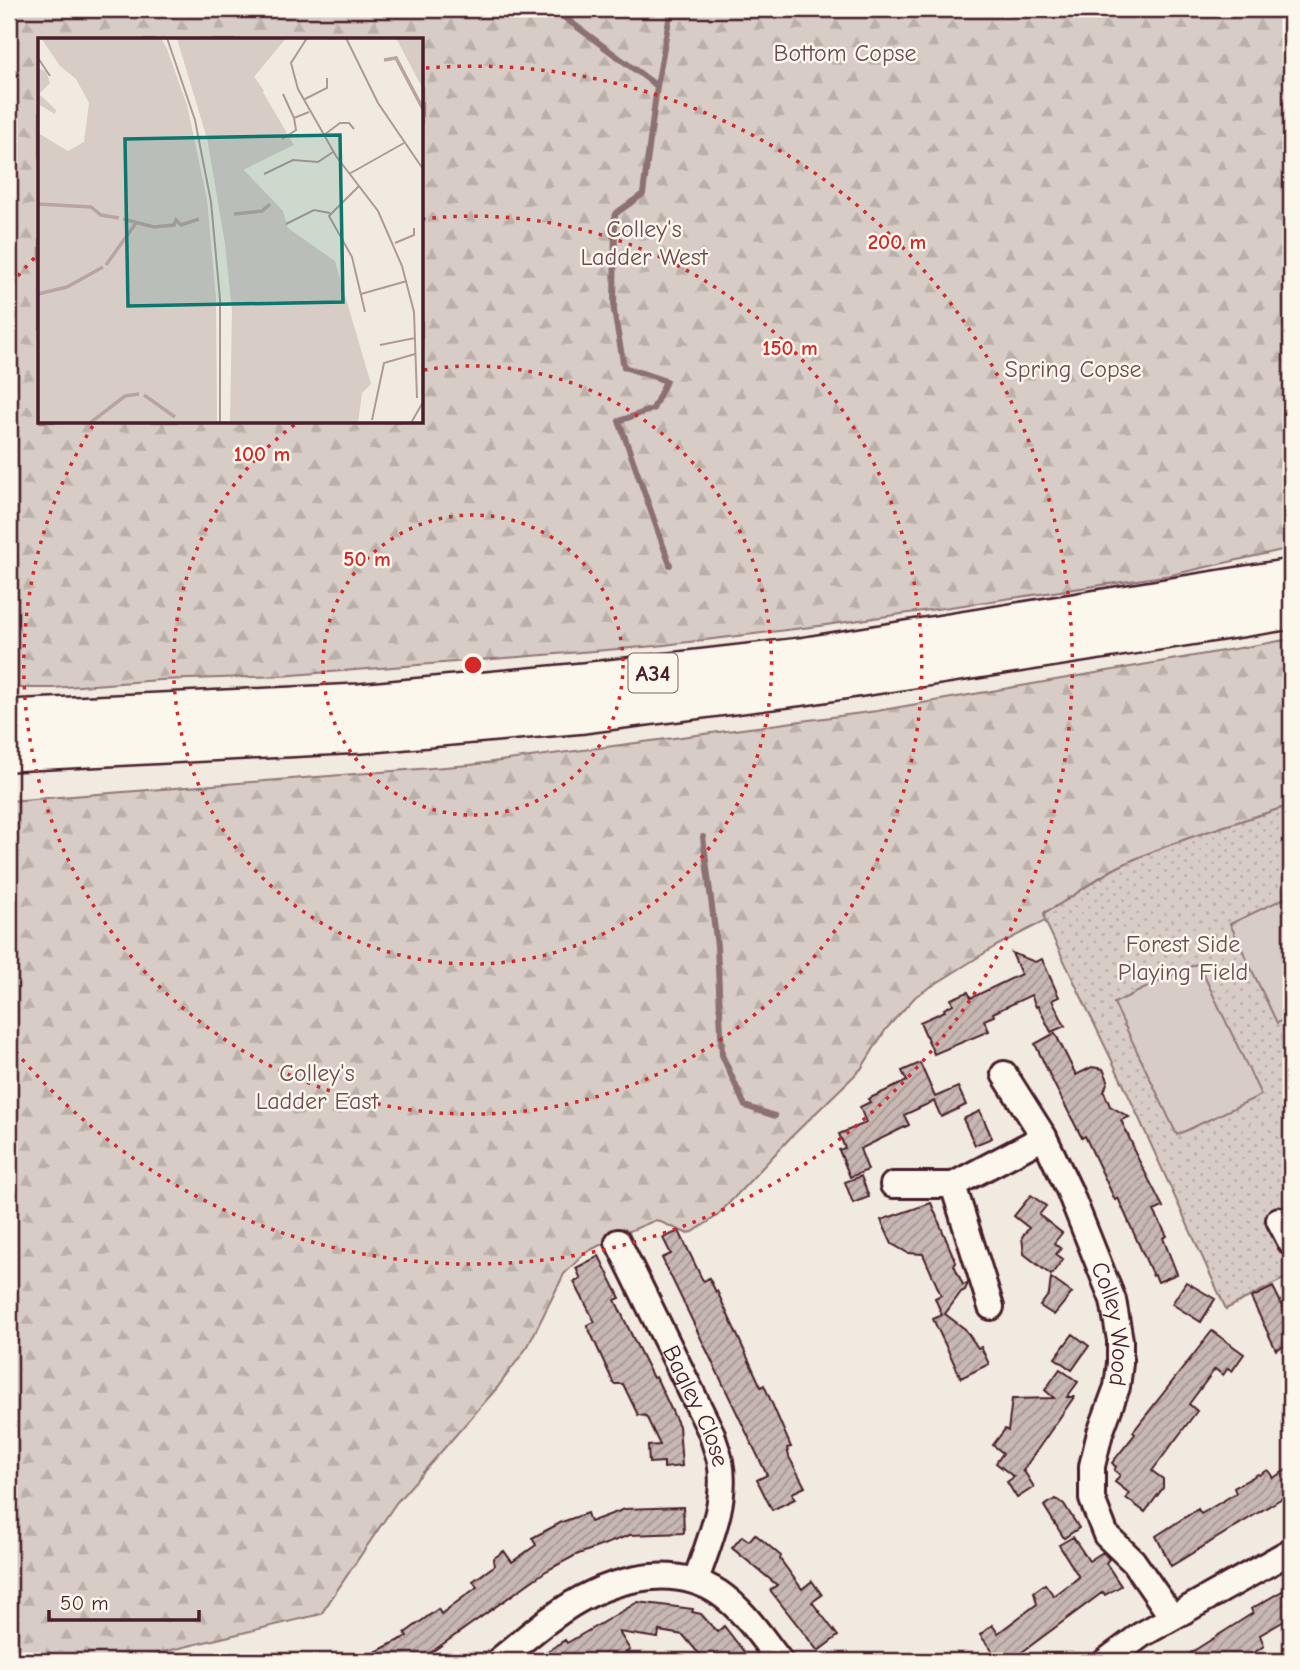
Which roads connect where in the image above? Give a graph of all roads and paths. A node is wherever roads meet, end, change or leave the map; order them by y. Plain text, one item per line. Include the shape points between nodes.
1 (1291, 577) edge
2 (1291, 611) edge
3 (9, 718) edge
4 (9, 753) edge
5 (1004, 1074) dead end
6 (1044, 1138) junction
7 (893, 1185) dead end
8 (953, 1185) junction
9 (1279, 1220) dead end
10 (618, 1242) dead end
11 (1291, 1243) edge
12 (991, 1307) dead end
13 (1291, 1550) edge
14 (696, 1580) junction
15 (1172, 1617) junction
16 (498, 1661) edge
17 (780, 1661) edge
18 (1105, 1661) edge

1 - 3 highway, A34 via 801,656 584,681 360,702
2 - 4 highway, A34 via 804,687 584,715 361,735
5 - 6 street, Colley Wood
6 - 8 street
6 - 15 street, Colley Wood via 1088,1232 1113,1300 1120,1340 1116,1387 1091,1466 1092,1499 1106,1535 1133,1561
7 - 8 street
8 - 12 street
9 - 11 street
10 - 14 street, Bagley Close via 712,1434 720,1462 715,1522
13 - 15 street
14 - 16 street via 669,1576 635,1579 594,1592 555,1615
14 - 17 street via 746,1618
15 - 18 street

